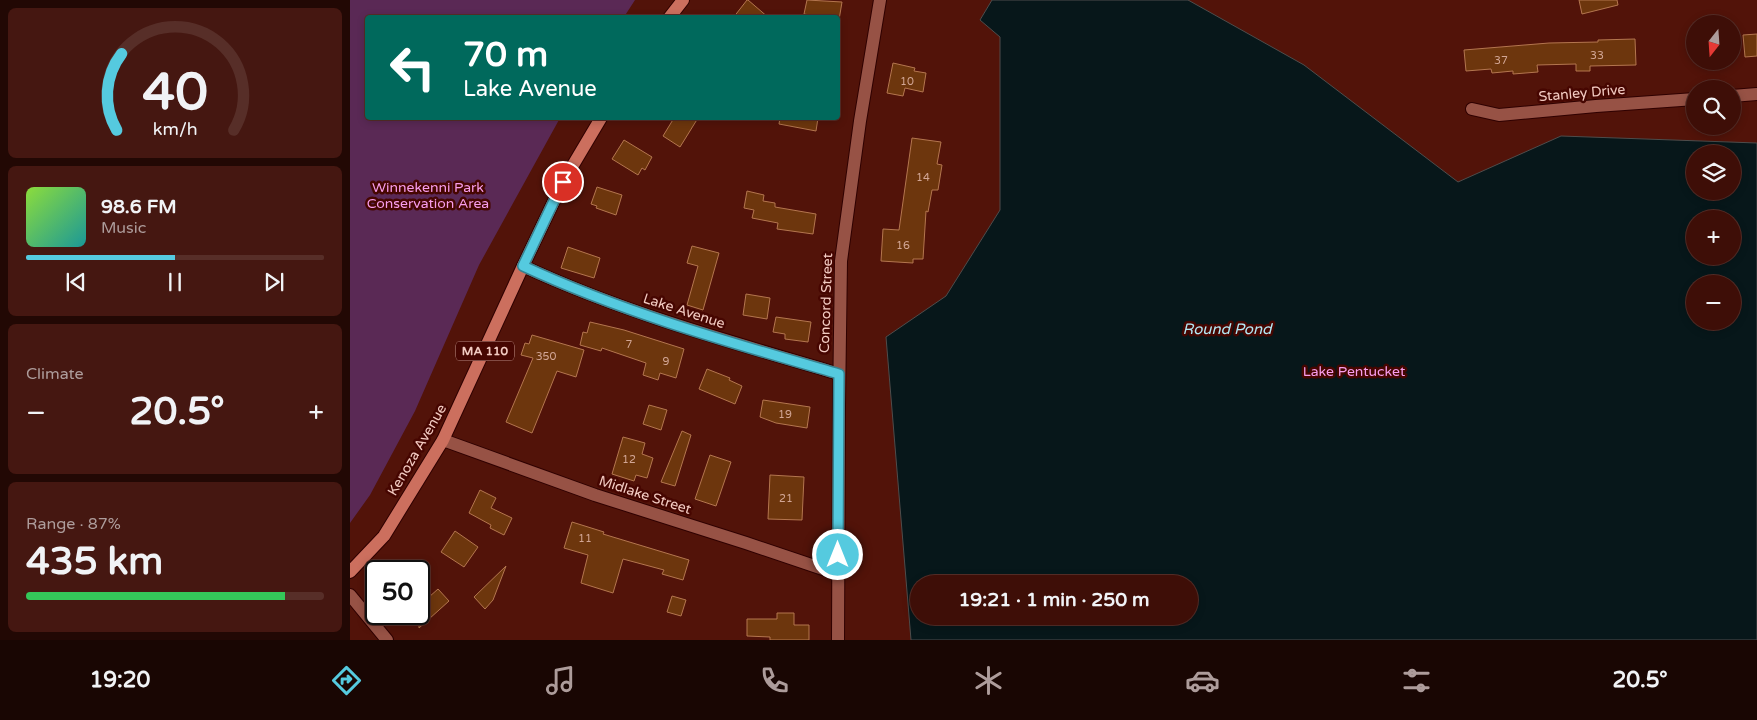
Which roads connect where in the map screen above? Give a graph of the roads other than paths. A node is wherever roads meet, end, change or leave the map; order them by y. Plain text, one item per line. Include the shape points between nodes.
1 (683, 0) edge
2 (880, 0) edge
3 (671, 15) edge
4 (1757, 94) edge
5 (1741, 95) edge
6 (1686, 100) edge
7 (1472, 109) dead end
8 (600, 120) edge
9 (523, 266) junction
10 (839, 374) junction
11 (443, 440) junction
12 (350, 572) edge
13 (838, 574) junction
14 (350, 595) edge
15 (387, 640) edge
16 (838, 640) edge

1 - 3 main road
2 - 10 street, Concord Street via 841,262
4 - 5 street
6 - 7 street, Stanley Drive via 1499,115
8 - 9 main road, Kenoza Avenue / MA 110 via 563,182
9 - 10 street, Lake Avenue via 570,288 656,318
9 - 11 main road, Kenoza Avenue / MA 110
10 - 13 street, Concord Street
11 - 12 main road, Kenoza Avenue / MA 110 via 384,536
11 - 13 street, Midlake Street via 595,495
13 - 16 street, Concord Street
14 - 15 street

